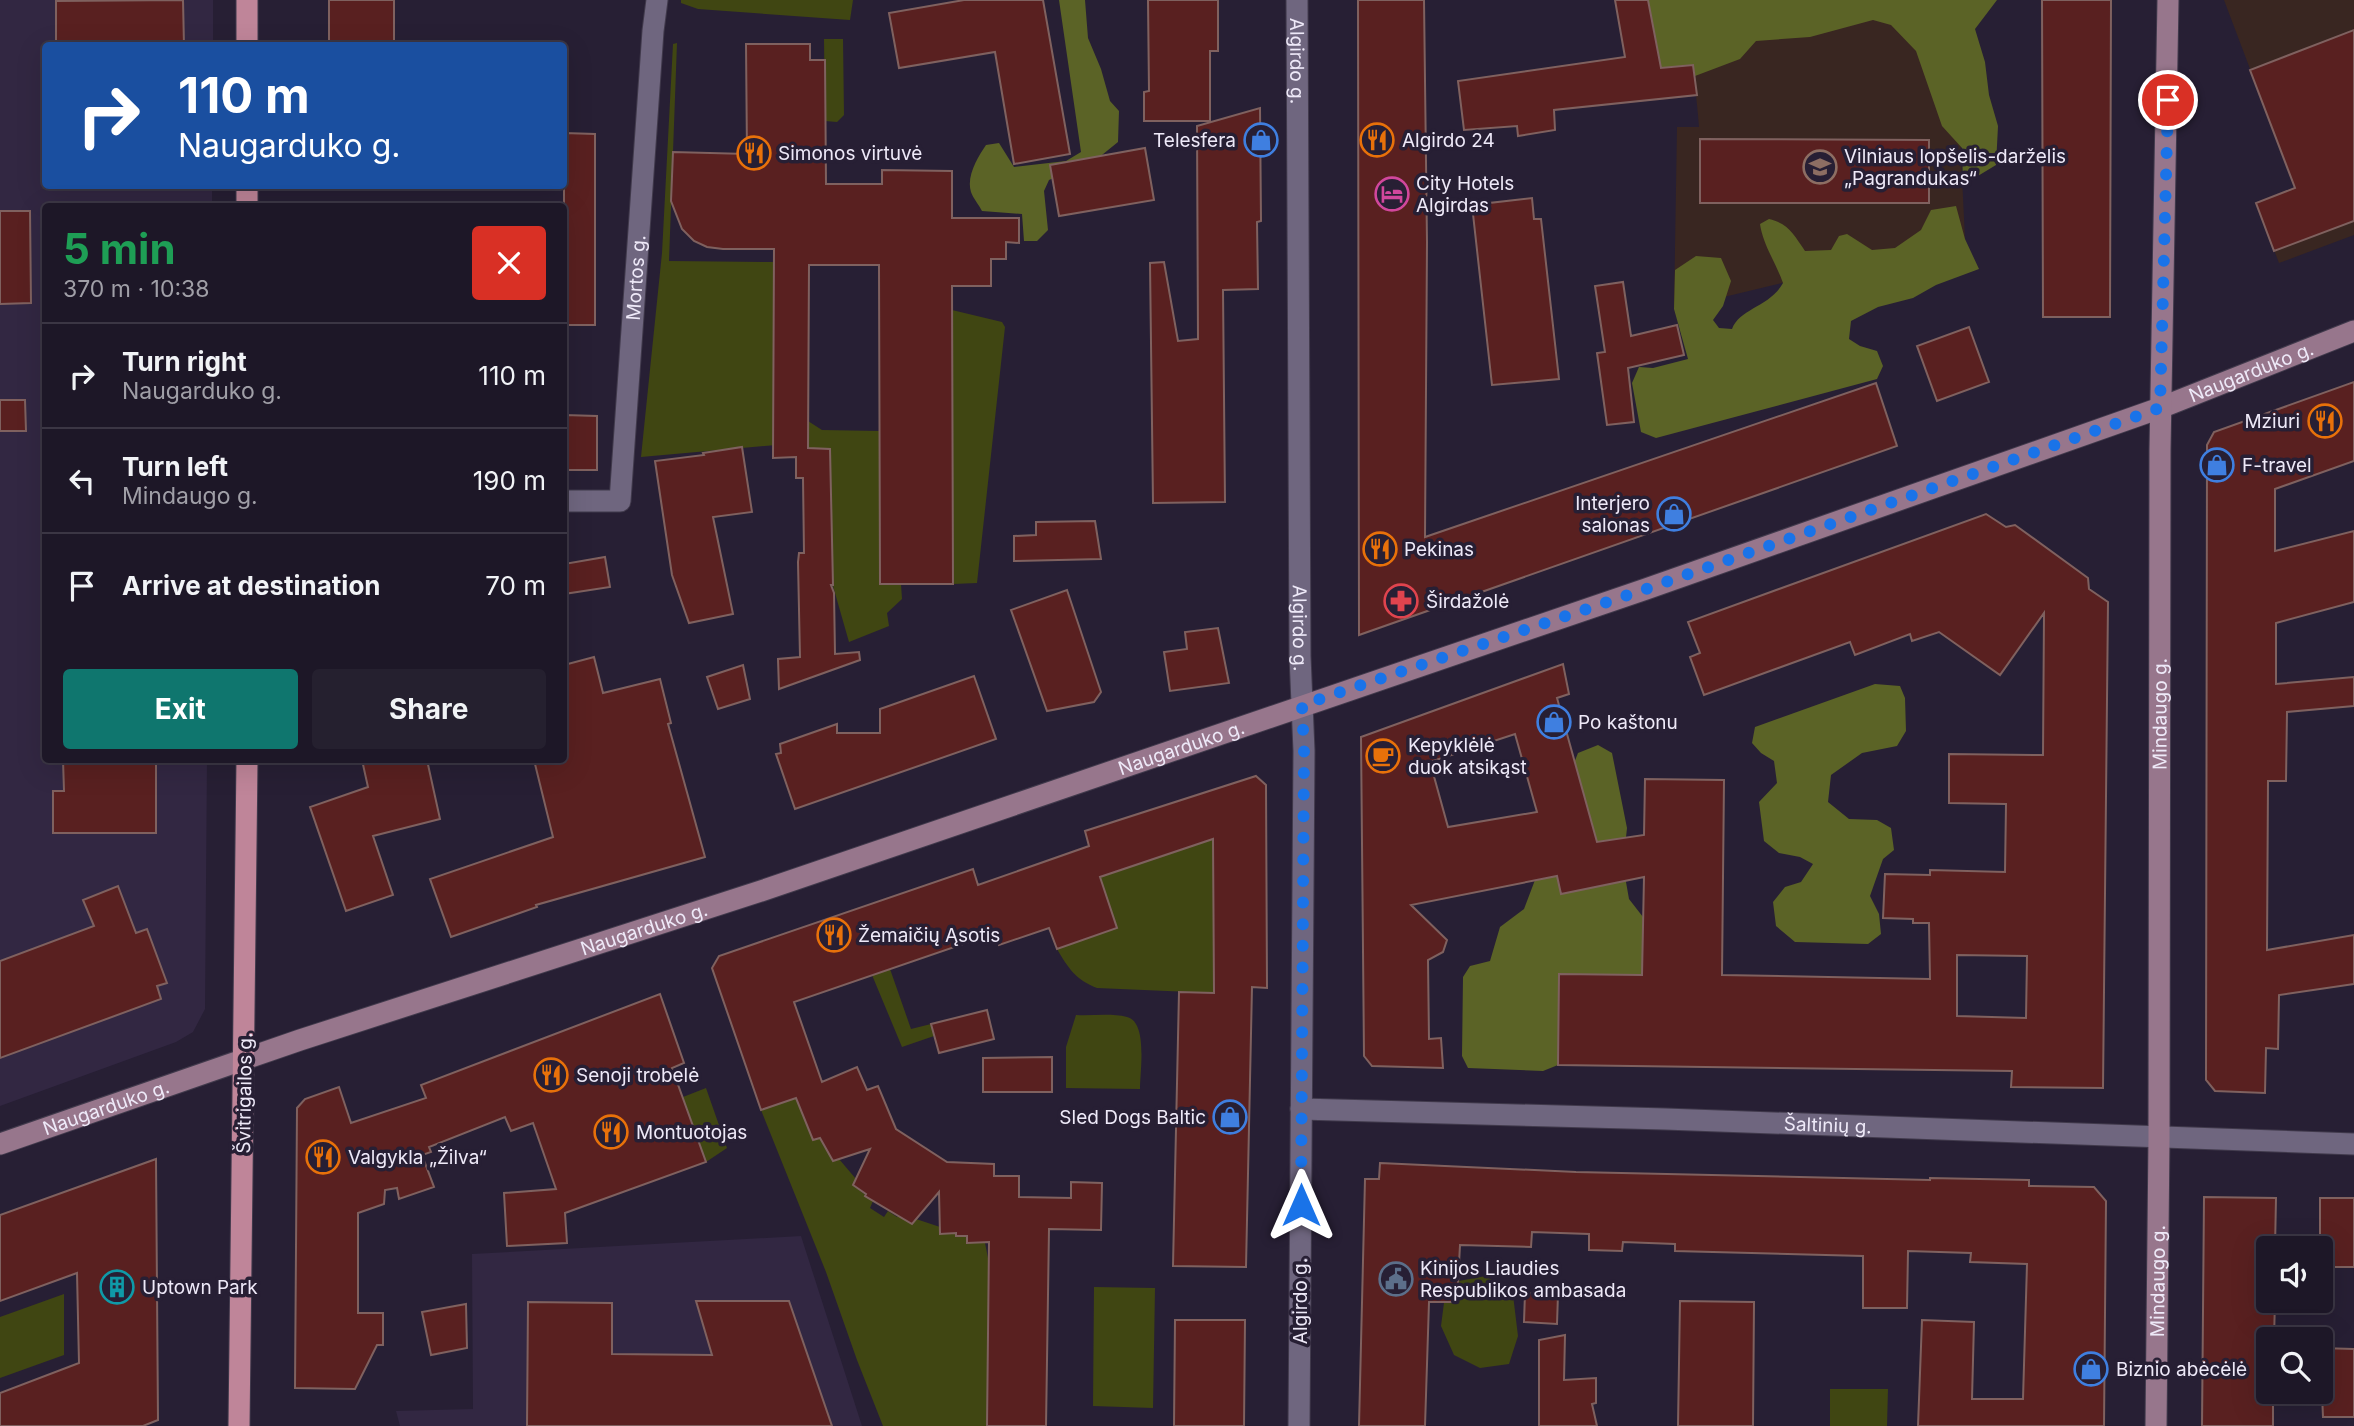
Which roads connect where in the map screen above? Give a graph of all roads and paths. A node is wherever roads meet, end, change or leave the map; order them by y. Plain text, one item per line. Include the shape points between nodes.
1 (247, 0) edge
2 (657, 0) edge
3 (1297, 0) edge
4 (2168, 0) edge
5 (247, 42) edge
6 (2354, 331) edge
7 (2160, 408) junction
8 (567, 501) edge
9 (1302, 705) junction
10 (247, 763) edge
11 (245, 1059) junction
12 (1301, 1109) junction
13 (2159, 1138) junction
14 (0, 1144) edge
15 (2354, 1144) edge
16 (240, 1426) edge
17 (1299, 1426) edge
18 (2155, 1426) edge

1 - 5 main road
2 - 8 street, Mortos g. via 620,501
3 - 9 street, Algirdo g.
4 - 7 main road, Mindaugo g.
6 - 7 main road, Naugarduko g.
7 - 9 main road, Naugarduko g.
7 - 13 main road, Mindaugo g.
9 - 11 main road, Naugarduko g. via 761,891
9 - 12 street, Algirdo g.
10 - 11 main road, Švitrigailos g.
11 - 14 main road, Naugarduko g.
11 - 16 main road, Švitrigailos g.
12 - 13 street, Šaltinių g.
12 - 17 street, Algirdo g.
13 - 15 street, Šaltinių g.
13 - 18 main road, Mindaugo g.

